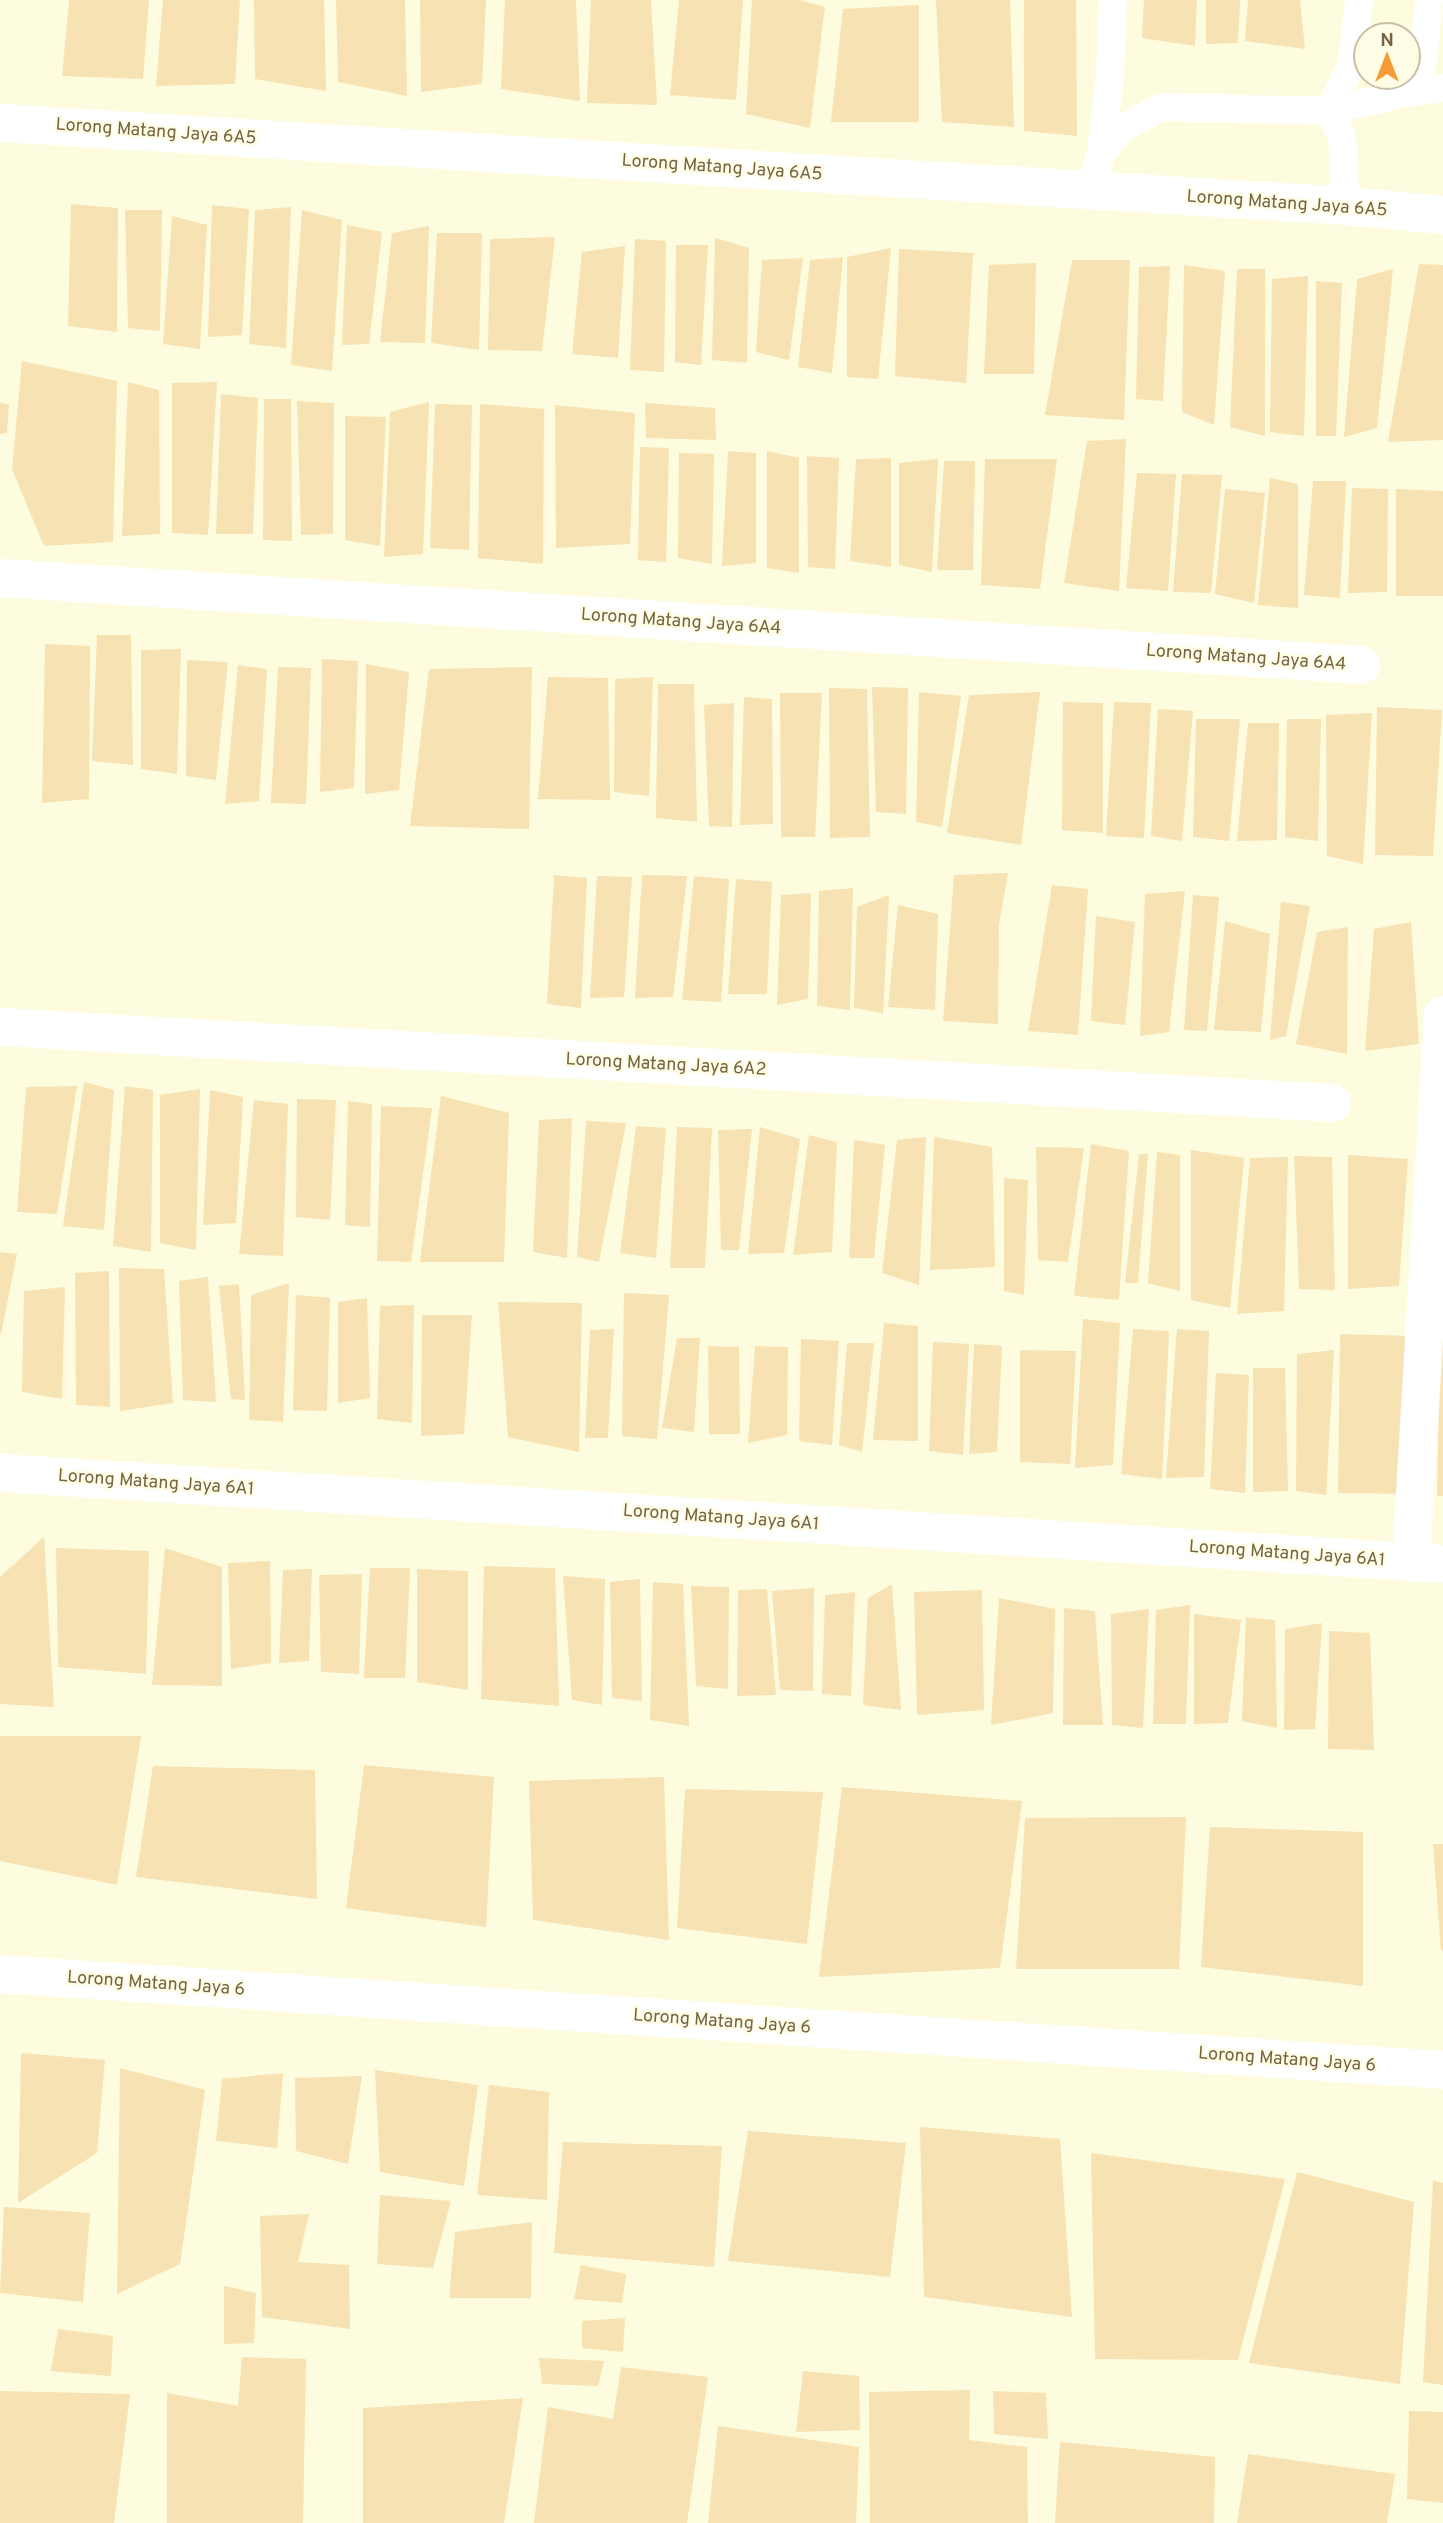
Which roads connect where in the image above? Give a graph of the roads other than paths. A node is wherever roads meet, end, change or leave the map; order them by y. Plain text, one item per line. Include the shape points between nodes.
1 (1113, 0) edge
2 (1359, 0) edge
3 (1429, 0) edge
4 (1443, 88) edge
5 (1405, 93) junction
6 (1329, 111) junction
7 (0, 123) edge
8 (1101, 155) junction
9 (1089, 191) junction
10 (1346, 206) junction
11 (1443, 215) edge
12 (0, 578) edge
13 (1361, 665) dead end
14 (1443, 1015) edge
15 (0, 1027) edge
16 (1332, 1103) dead end
17 (0, 1473) edge
18 (1427, 1563) edge
19 (0, 1973) edge
20 (1443, 2070) edge

1 - 8 lane
2 - 6 lane via 1352,64
3 - 5 lane via 1422,69
4 - 5 lane
5 - 6 lane
6 - 8 lane via 1162,107 1119,130
6 - 10 lane via 1342,136
7 - 9 street, Lorong Matang Jaya 6A5
8 - 9 lane
9 - 10 street, Lorong Matang Jaya 6A5
10 - 11 street, Lorong Matang Jaya 6A5
12 - 13 street, Lorong Matang Jaya 6A4
14 - 18 street
15 - 16 street, Lorong Matang Jaya 6A2
17 - 18 street, Lorong Matang Jaya 6A1
19 - 20 street, Lorong Matang Jaya 6

